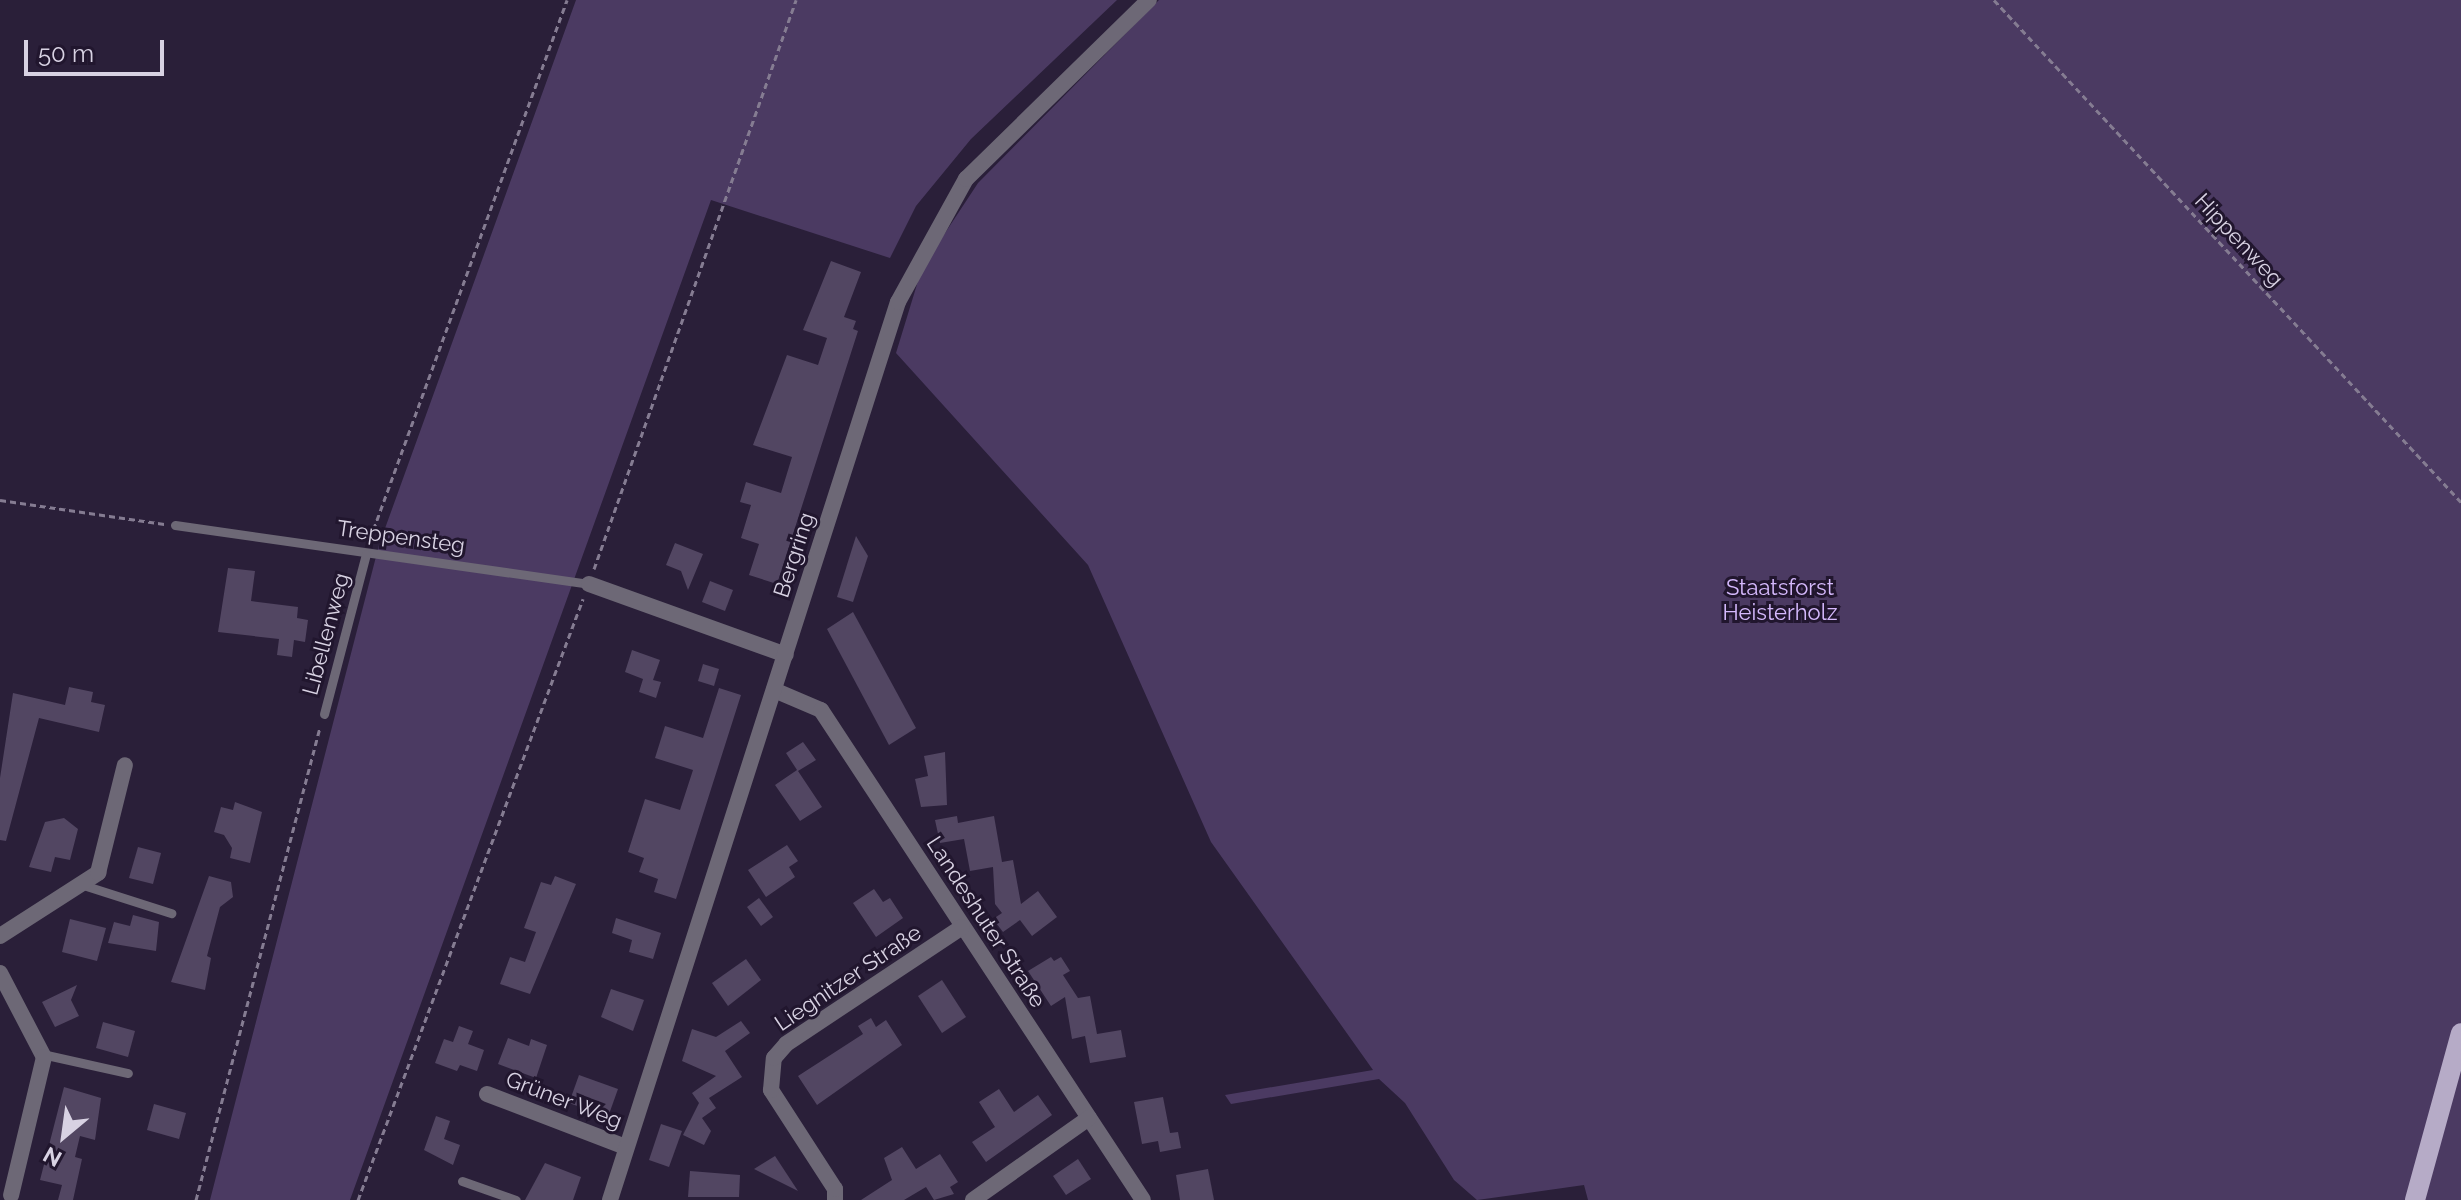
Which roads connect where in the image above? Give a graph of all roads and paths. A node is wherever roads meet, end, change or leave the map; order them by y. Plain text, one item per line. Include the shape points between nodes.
1 (567, 0) edge
2 (796, 0) edge
3 (1149, 0) edge
4 (1994, 0) edge
5 (0, 500) edge
6 (2461, 502) edge
7 (175, 525) joint
8 (366, 554) junction
9 (589, 584) junction
10 (786, 655) junction
11 (774, 690) junction
12 (324, 714) joint
13 (125, 765) dead end
14 (80, 884) junction
15 (171, 913) dead end
16 (962, 927) junction
17 (0, 936) edge
18 (0, 973) edge
19 (2461, 1033) edge
20 (42, 1054) junction
21 (128, 1073) dead end
22 (487, 1094) dead end
23 (1089, 1118) junction
24 (626, 1147) junction
25 (462, 1181) dead end
26 (11, 1195) dead end
27 (196, 1200) edge
28 (358, 1200) edge
29 (516, 1200) edge
30 (610, 1200) edge
31 (835, 1200) edge
32 (973, 1200) edge
33 (1143, 1200) edge
34 (2415, 1200) edge

1 - 8 path, Libellenweg
2 - 9 path
3 - 10 street, Bergring via 1011,132 946,208 898,302
4 - 6 path, Hippenweg
5 - 7 path
7 - 8 lane, Treppensteg
8 - 9 lane, Treppensteg
8 - 12 lane, Libellenweg
9 - 10 street, Treppensteg
9 - 28 path
10 - 11 street, Bergring
11 - 16 street, Landeshuter Straße via 821,710
11 - 24 street, Bergring
12 - 27 path, Libellenweg
13 - 14 street via 104,862
14 - 15 lane
14 - 17 street
16 - 23 street, Landeshuter Straße
16 - 31 street, Liegnitzer Straße via 786,1044 774,1058 771,1090 835,1189
18 - 20 street
19 - 34 main road
20 - 21 lane
20 - 26 street
22 - 24 street, Grüner Weg
23 - 32 street
23 - 33 street, Landeshuter Straße
24 - 30 street, Bergring
25 - 29 lane

